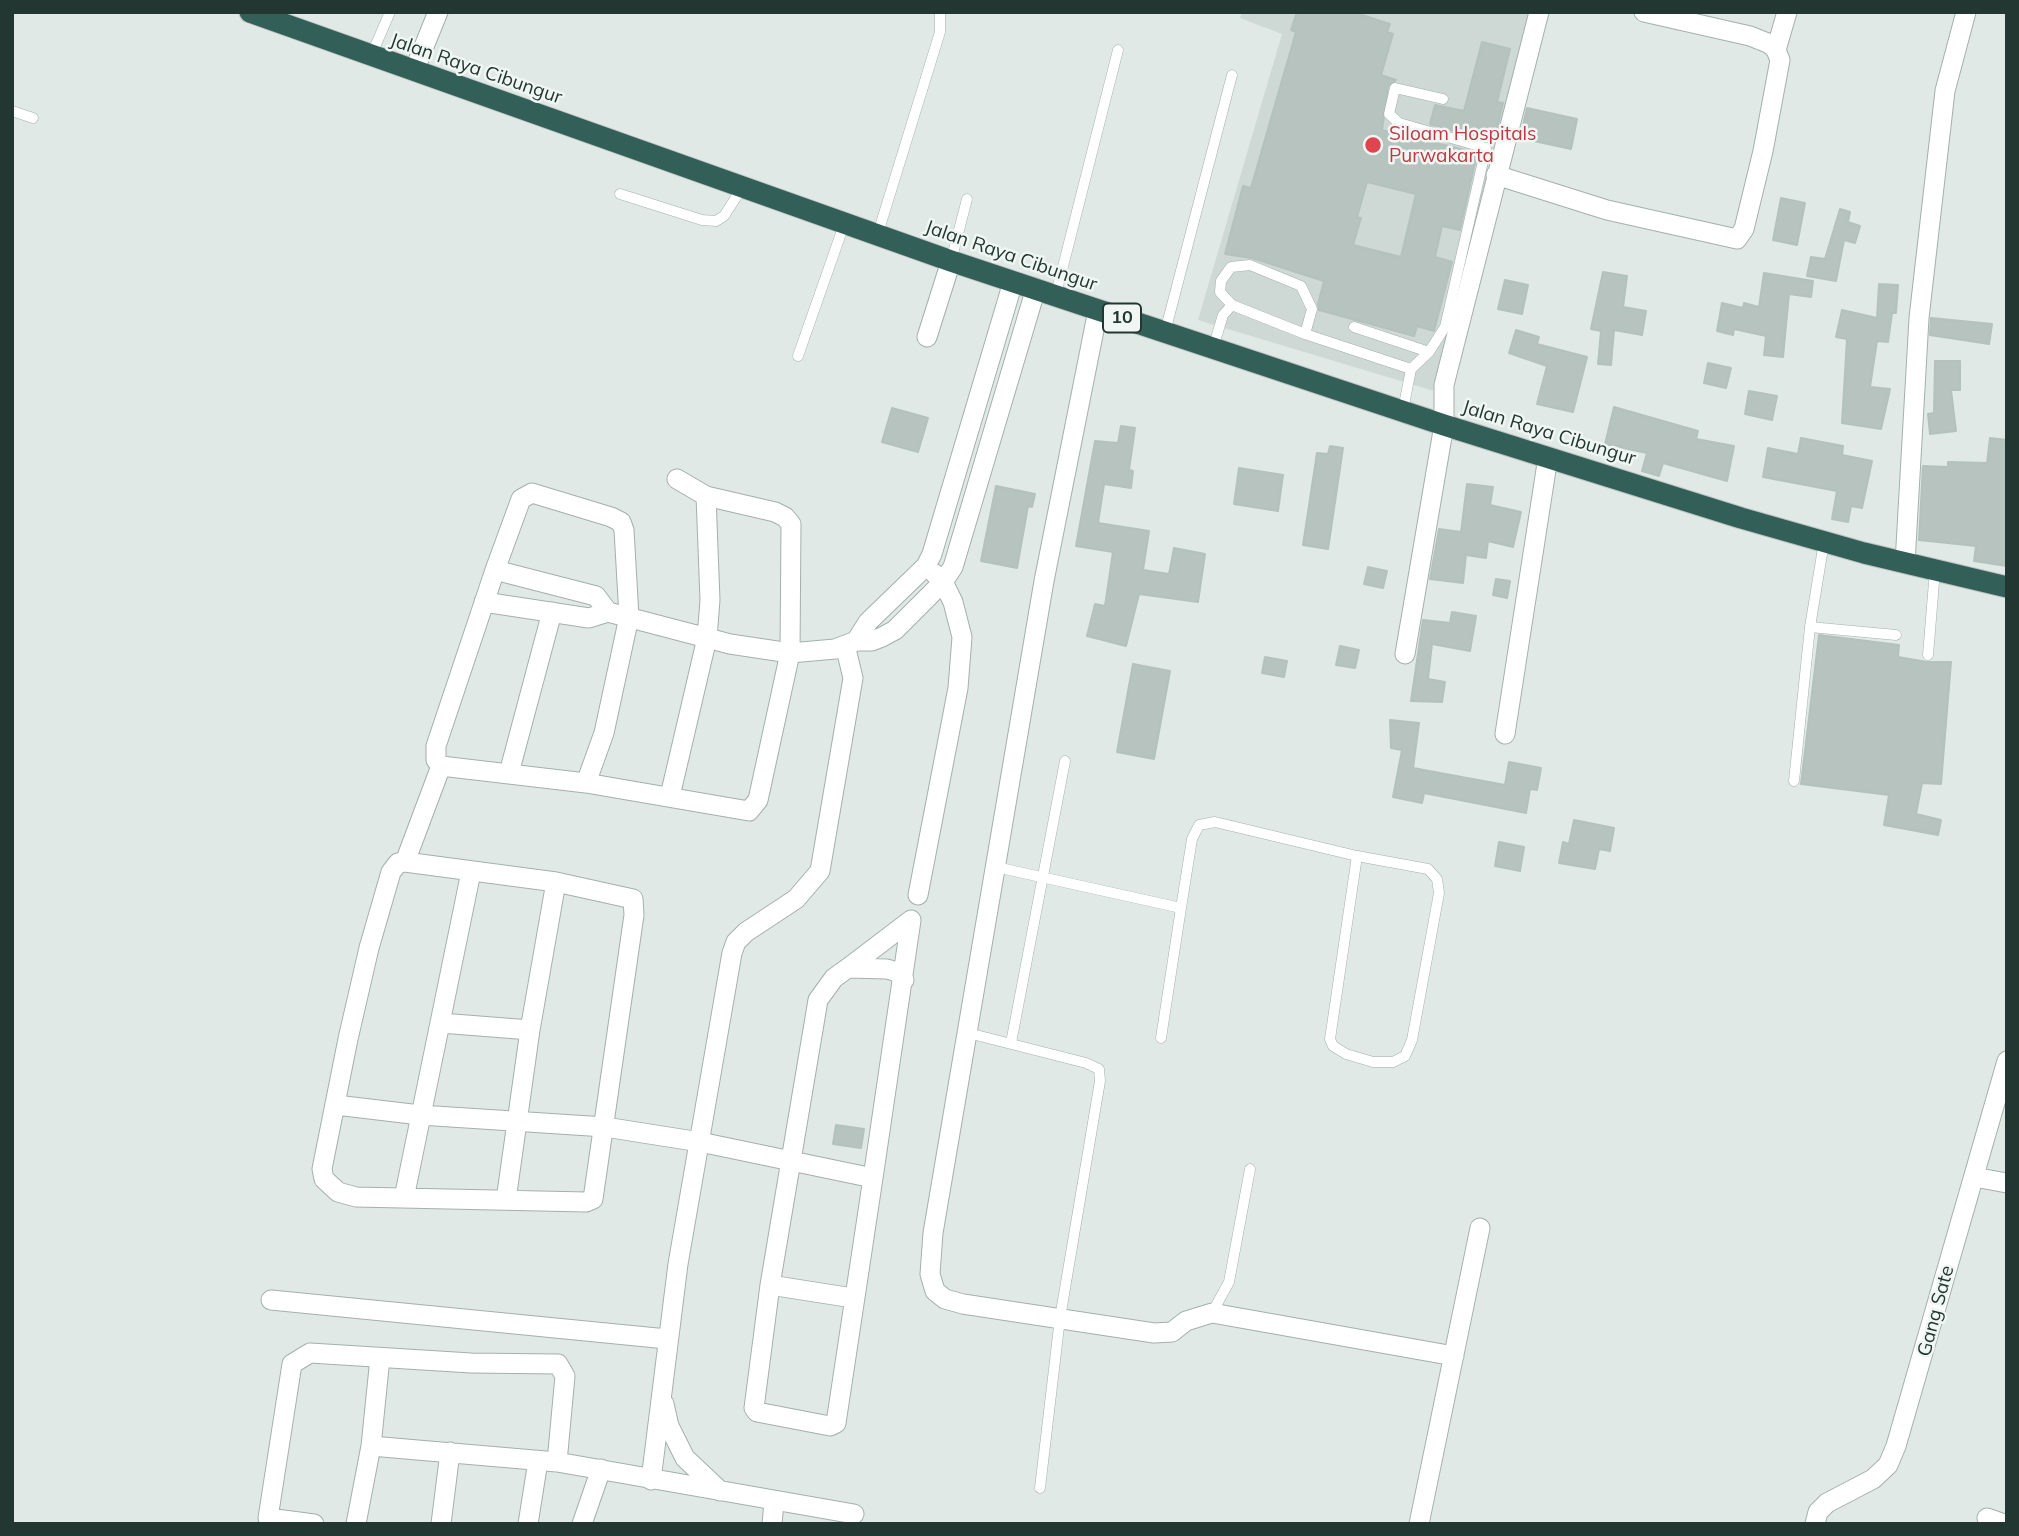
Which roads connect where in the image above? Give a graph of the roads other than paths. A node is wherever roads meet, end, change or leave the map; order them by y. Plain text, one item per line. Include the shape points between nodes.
1 (250, 12) edge
2 (390, 12) edge
3 (438, 12) edge
4 (940, 12) edge
5 (1539, 12) edge
6 (1644, 12) edge
7 (1787, 12) edge
8 (1966, 12) edge
9 (1118, 50) dead end
10 (1776, 50) junction
11 (371, 56) junction
12 (414, 71) junction
13 (1232, 75) dead end
14 (1443, 99) dead end
15 (12, 111) edge
16 (33, 118) dead end
17 (1496, 175) junction
18 (742, 188) junction
19 (620, 194) dead end
20 (967, 199) dead end
21 (846, 221) junction
22 (878, 233) junction
23 (951, 261) junction
24 (1013, 282) junction
25 (1046, 291) junction
26 (1232, 305) junction
27 (1098, 310) junction
28 (1354, 327) dead end
29 (1165, 332) junction
30 (1305, 334) junction
31 (927, 337) dead end
32 (1213, 348) junction
33 (1429, 352) junction
34 (798, 356) dead end
35 (1411, 369) junction
36 (1403, 410) junction
37 (1444, 425) junction
38 (962, 454) junction
39 (1548, 457) junction
40 (985, 462) junction
41 (677, 479) dead end
42 (706, 496) junction
43 (1824, 541) junction
44 (1905, 563) junction
45 (926, 565) junction
46 (495, 570) junction
47 (1935, 570) junction
48 (943, 582) junction
49 (2007, 587) edge
50 (484, 603) junction
51 (552, 612) junction
52 (608, 612) junction
53 (629, 617) junction
54 (1810, 627) junction
55 (1896, 635) dead end
56 (707, 638) junction
57 (850, 643) junction
58 (790, 653) junction
59 (1405, 654) dead end
60 (1928, 655) dead end
61 (1504, 734) dead end
62 (1065, 761) dead end
63 (441, 766) junction
64 (509, 773) junction
65 (1794, 781) dead end
66 (586, 783) junction
67 (670, 796) junction
68 (1357, 856) junction
69 (405, 862) junction
70 (996, 867) junction
71 (471, 872) junction
72 (1041, 878) junction
73 (556, 883) junction
74 (918, 895) dead end
75 (1181, 908) junction
76 (848, 968) junction
77 (904, 980) junction
78 (440, 1023) junction
79 (530, 1030) junction
80 (968, 1033) junction
81 (1161, 1038) dead end
82 (1011, 1043) junction
83 (2007, 1061) edge
84 (336, 1105) junction
85 (420, 1115) junction
86 (517, 1123) junction
87 (605, 1127) junction
88 (700, 1142) junction
89 (792, 1161) junction
90 (1250, 1169) dead end
91 (1974, 1177) junction
92 (873, 1178) junction
93 (2007, 1183) edge
94 (404, 1198) junction
95 (506, 1200) junction
96 (1480, 1228) dead end
97 (771, 1285) junction
98 (853, 1298) junction
99 (271, 1300) dead end
100 (1212, 1313) junction
101 (1060, 1318) junction
102 (667, 1339) junction
103 (1454, 1356) junction
104 (380, 1357) junction
105 (661, 1390) junction
106 (371, 1446) junction
107 (450, 1452) junction
108 (547, 1461) junction
109 (601, 1469) junction
110 (651, 1480) junction
111 (1040, 1488) dead end
112 (720, 1491) junction
113 (774, 1502) junction
114 (854, 1514) dead end
115 (267, 1521) edge
116 (314, 1524) edge
117 (356, 1524) edge
118 (440, 1524) edge
119 (527, 1524) edge
120 (582, 1524) edge
121 (772, 1524) edge
122 (1419, 1524) edge
123 (1815, 1524) edge

1 - 11 highway, Jalan Raya Cibungur / 10
2 - 11 lane
3 - 12 street
4 - 22 lane via 940,32
5 - 17 street
6 - 10 street via 1750,36
7 - 10 street
8 - 44 street via 1945,91 1919,318
9 - 25 lane
10 - 17 street via 1780,60 1763,151 1744,229 1737,239 1606,210
11 - 12 highway, Jalan Raya Cibungur / 10
12 - 18 highway, Jalan Raya Cibungur / 10
13 - 29 lane
14 - 33 lane via 1395,88 1389,114 1399,123 1486,148 1445,327
15 - 16 lane
17 - 37 street via 1444,385
18 - 19 lane via 716,221
18 - 21 highway, Jalan Raya Cibungur / 10
20 - 23 lane
21 - 22 highway, Jalan Raya Cibungur / 10
21 - 34 lane
22 - 23 highway, Jalan Raya Cibungur / 10
23 - 24 highway, Jalan Raya Cibungur / 10
23 - 31 street
24 - 25 highway, Jalan Raya Cibungur / 10
24 - 38 street
25 - 27 highway, Jalan Raya Cibungur / 10
25 - 40 street
26 - 30 lane
26 - 30 lane via 1220,292 1221,281 1231,267 1250,265 1279,275 1301,286 1311,302
26 - 32 lane via 1223,315
27 - 29 highway, Jalan Raya Cibungur / 10
27 - 70 street via 1044,582
28 - 33 lane
29 - 32 highway, Jalan Raya Cibungur / 10
30 - 35 lane
32 - 36 highway, Jalan Raya Cibungur / 10
33 - 35 lane
35 - 36 lane
36 - 37 highway, Jalan Raya Cibungur / 10
37 - 39 highway, Jalan Raya Cibungur / 10
37 - 59 street
38 - 40 street
38 - 45 street
39 - 43 highway, Jalan Raya Cibungur / 10
39 - 61 street
40 - 48 street via 953,568
41 - 42 street
42 - 56 street
42 - 58 street via 775,512 791,524
43 - 44 highway, Jalan Raya Cibungur / 10
43 - 54 lane
44 - 47 highway, Jalan Raya Cibungur / 10
45 - 48 street
45 - 57 street
46 - 50 street
46 - 52 street via 596,596
46 - 53 street via 525,494 611,517 621,522 624,530
47 - 49 highway, Jalan Raya Cibungur / 10
47 - 60 lane
48 - 57 street via 895,630 872,641
48 - 74 street via 962,637 958,688
50 - 51 street
50 - 63 street via 434,754
51 - 52 street via 589,618
51 - 64 street
52 - 53 street
53 - 56 street
53 - 66 street via 604,733
54 - 55 lane
54 - 65 lane
56 - 58 street
56 - 67 street
57 - 58 street
57 - 88 street via 853,678 820,871 796,900 736,942
58 - 67 street via 755,807 750,811
62 - 72 lane
63 - 64 street
63 - 69 street
64 - 66 street
66 - 67 street
68 - 68 lane via 1329,1039 1346,1054 1393,1062 1405,1056 1412,1040 1439,893 1437,878 1428,869
68 - 75 lane via 1214,822 1199,825 1192,839
69 - 71 street
69 - 84 street via 398,863 391,873 360,987
70 - 72 lane
70 - 80 street
71 - 73 street
71 - 78 street
72 - 75 lane
72 - 82 lane
73 - 79 street
73 - 87 street via 623,894 635,904
75 - 81 lane
76 - 77 street via 887,969
76 - 77 street via 911,920
76 - 89 street via 818,1000
77 - 92 street
78 - 79 street
78 - 85 street
79 - 86 street
80 - 82 lane
80 - 101 street via 933,1233 930,1274 935,1291 962,1304
82 - 101 lane via 1099,1069
83 - 91 street, Gang Sate
84 - 85 street
84 - 94 street via 322,1169 324,1179 338,1192 356,1197
85 - 86 street
85 - 94 street
86 - 87 street
86 - 95 street
87 - 88 street
87 - 95 street via 593,1199
88 - 89 street
88 - 102 street
89 - 92 street
89 - 97 street
90 - 100 lane via 1229,1282
91 - 93 street
91 - 123 street, Gang Sate via 1888,1465 1873,1479 1827,1503
92 - 98 street
94 - 95 street
96 - 103 street
97 - 98 street
97 - 98 street via 754,1408 830,1426 836,1423
99 - 102 street
100 - 101 street via 1186,1321 1172,1332 1154,1333
100 - 103 street
101 - 111 lane
102 - 105 street
103 - 122 street
104 - 106 street
104 - 108 street via 558,1364 565,1376
104 - 115 street via 310,1353 292,1364
105 - 110 street
105 - 112 street via 680,1451
106 - 107 street
106 - 117 street
107 - 108 street
107 - 118 street
108 - 109 street
108 - 119 street
109 - 110 street
109 - 120 street
110 - 112 street
112 - 113 street
113 - 114 street
113 - 121 street
115 - 116 street

